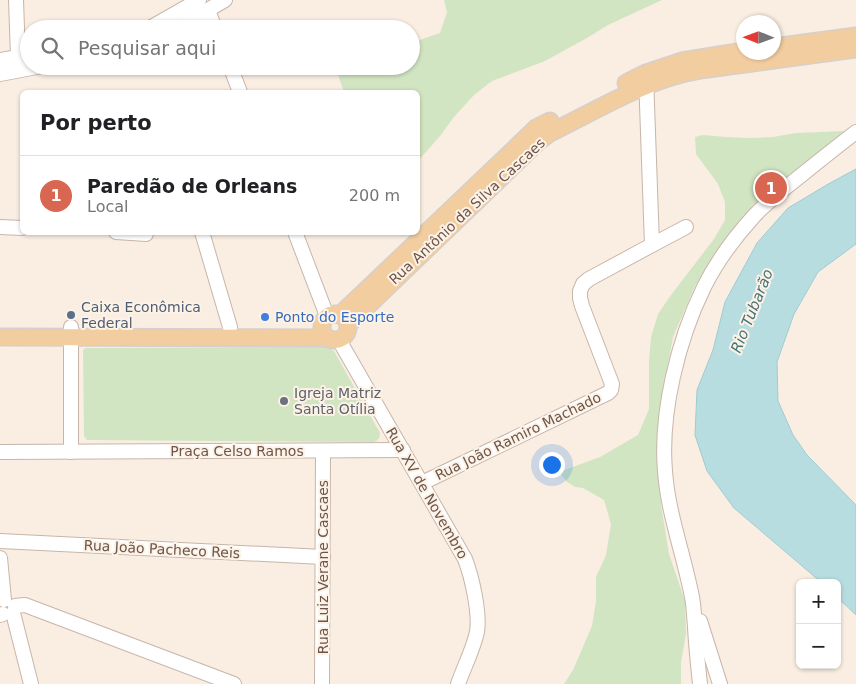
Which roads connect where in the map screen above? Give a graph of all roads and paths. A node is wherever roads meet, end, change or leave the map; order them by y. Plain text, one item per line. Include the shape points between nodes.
1 (16, 0) edge
2 (225, 0) edge
3 (204, 2) edge
4 (167, 20) edge
5 (185, 20) edge
6 (211, 20) edge
7 (20, 32) edge
8 (856, 36) edge
9 (781, 46) edge
10 (856, 49) edge
11 (736, 52) edge
12 (20, 57) edge
13 (0, 60) edge
14 (20, 70) edge
15 (0, 74) edge
16 (233, 75) edge
17 (647, 79) junction
18 (239, 90) edge
19 (856, 132) edge
20 (0, 227) edge
21 (686, 227) dead end
22 (20, 228) edge
23 (203, 235) edge
24 (296, 235) edge
25 (652, 245) junction
26 (230, 327) junction
27 (334, 327) junction
28 (3, 332) edge
29 (71, 332) junction
30 (402, 450) junction
31 (323, 451) junction
32 (0, 452) edge
33 (71, 452) junction
34 (422, 483) junction
35 (0, 541) edge
36 (323, 557) junction
37 (0, 558) edge
38 (0, 562) edge
39 (692, 598) junction
40 (5, 609) edge
41 (31, 684) edge
42 (234, 684) edge
43 (322, 684) edge
44 (458, 684) edge
45 (700, 684) edge
46 (720, 684) edge

1 - 7 street
2 - 3 street
3 - 4 street
3 - 5 street
3 - 6 street
8 - 9 main road
10 - 17 main road, Rua Antônio da Silva Cascaes
11 - 17 main road, Rua Antônio da Silva Cascaes via 690,59
12 - 13 street
14 - 15 street
16 - 18 street
17 - 25 street
17 - 27 main road, Rua Antônio da Silva Cascaes via 544,137 479,191
19 - 39 street via 755,215 718,262 691,316 669,396 664,446 668,493
20 - 22 street
21 - 25 street
23 - 26 street
24 - 27 street, Rua XV de Novembro
25 - 34 street, Rua João Ramiro Machado via 589,279 580,291 582,306 612,390
26 - 27 main road
26 - 29 main road
27 - 29 main road
27 - 30 street, Rua XV de Novembro
28 - 29 main road
29 - 33 street
30 - 31 street, Praça Celso Ramos
30 - 34 street, Rua XV de Novembro
31 - 33 street, Praça Celso Ramos
31 - 36 street, Rua Luiz Verane Cascaes
32 - 33 street, Praça Celso Ramos
34 - 44 street, Rua XV de Novembro via 465,559 473,584 477,630
35 - 36 street, Rua João Pacheco Reis
36 - 43 street, Rua Luiz Verane Cascaes
37 - 38 street
38 - 40 street
39 - 45 street
39 - 46 street
40 - 41 street
40 - 42 street via 26,605

